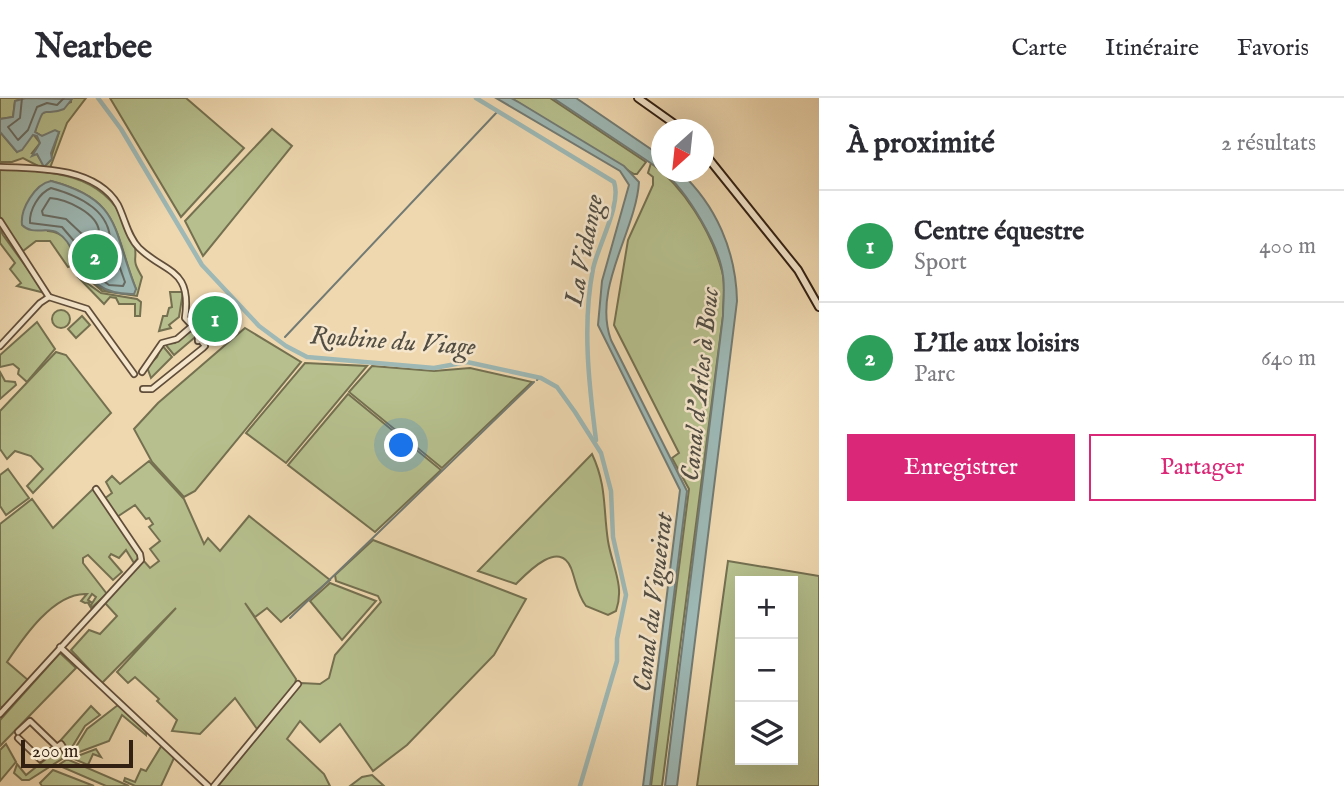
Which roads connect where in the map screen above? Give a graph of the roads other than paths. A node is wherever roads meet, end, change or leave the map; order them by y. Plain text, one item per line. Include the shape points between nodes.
1 (638, 98) edge
2 (668, 119) edge
3 (714, 165) edge
4 (0, 167) edge
5 (0, 221) edge
6 (50, 297) junction
7 (819, 307) edge
8 (191, 327) junction
9 (0, 346) edge
10 (142, 372) dead end
11 (134, 374) dead end
12 (143, 389) dead end
13 (96, 489) dead end
14 (60, 647) junction
15 (298, 684) dead end
16 (0, 714) edge
17 (18, 732) dead end
18 (18, 738) dead end
19 (57, 747) junction
20 (68, 755) dead end
21 (208, 786) edge
22 (214, 786) edge

1 - 2 main road
3 - 7 main road via 798,270
4 - 8 street via 64,172 106,191 137,245 177,276 186,291 185,317
5 - 6 street
6 - 9 street
6 - 11 street via 87,309
8 - 10 street via 177,339 162,343
8 - 12 street via 205,346 152,389
13 - 14 street via 141,560
14 - 16 street
14 - 21 street
15 - 22 street
17 - 19 street via 30,721
18 - 19 street via 40,759
19 - 20 street via 61,744

